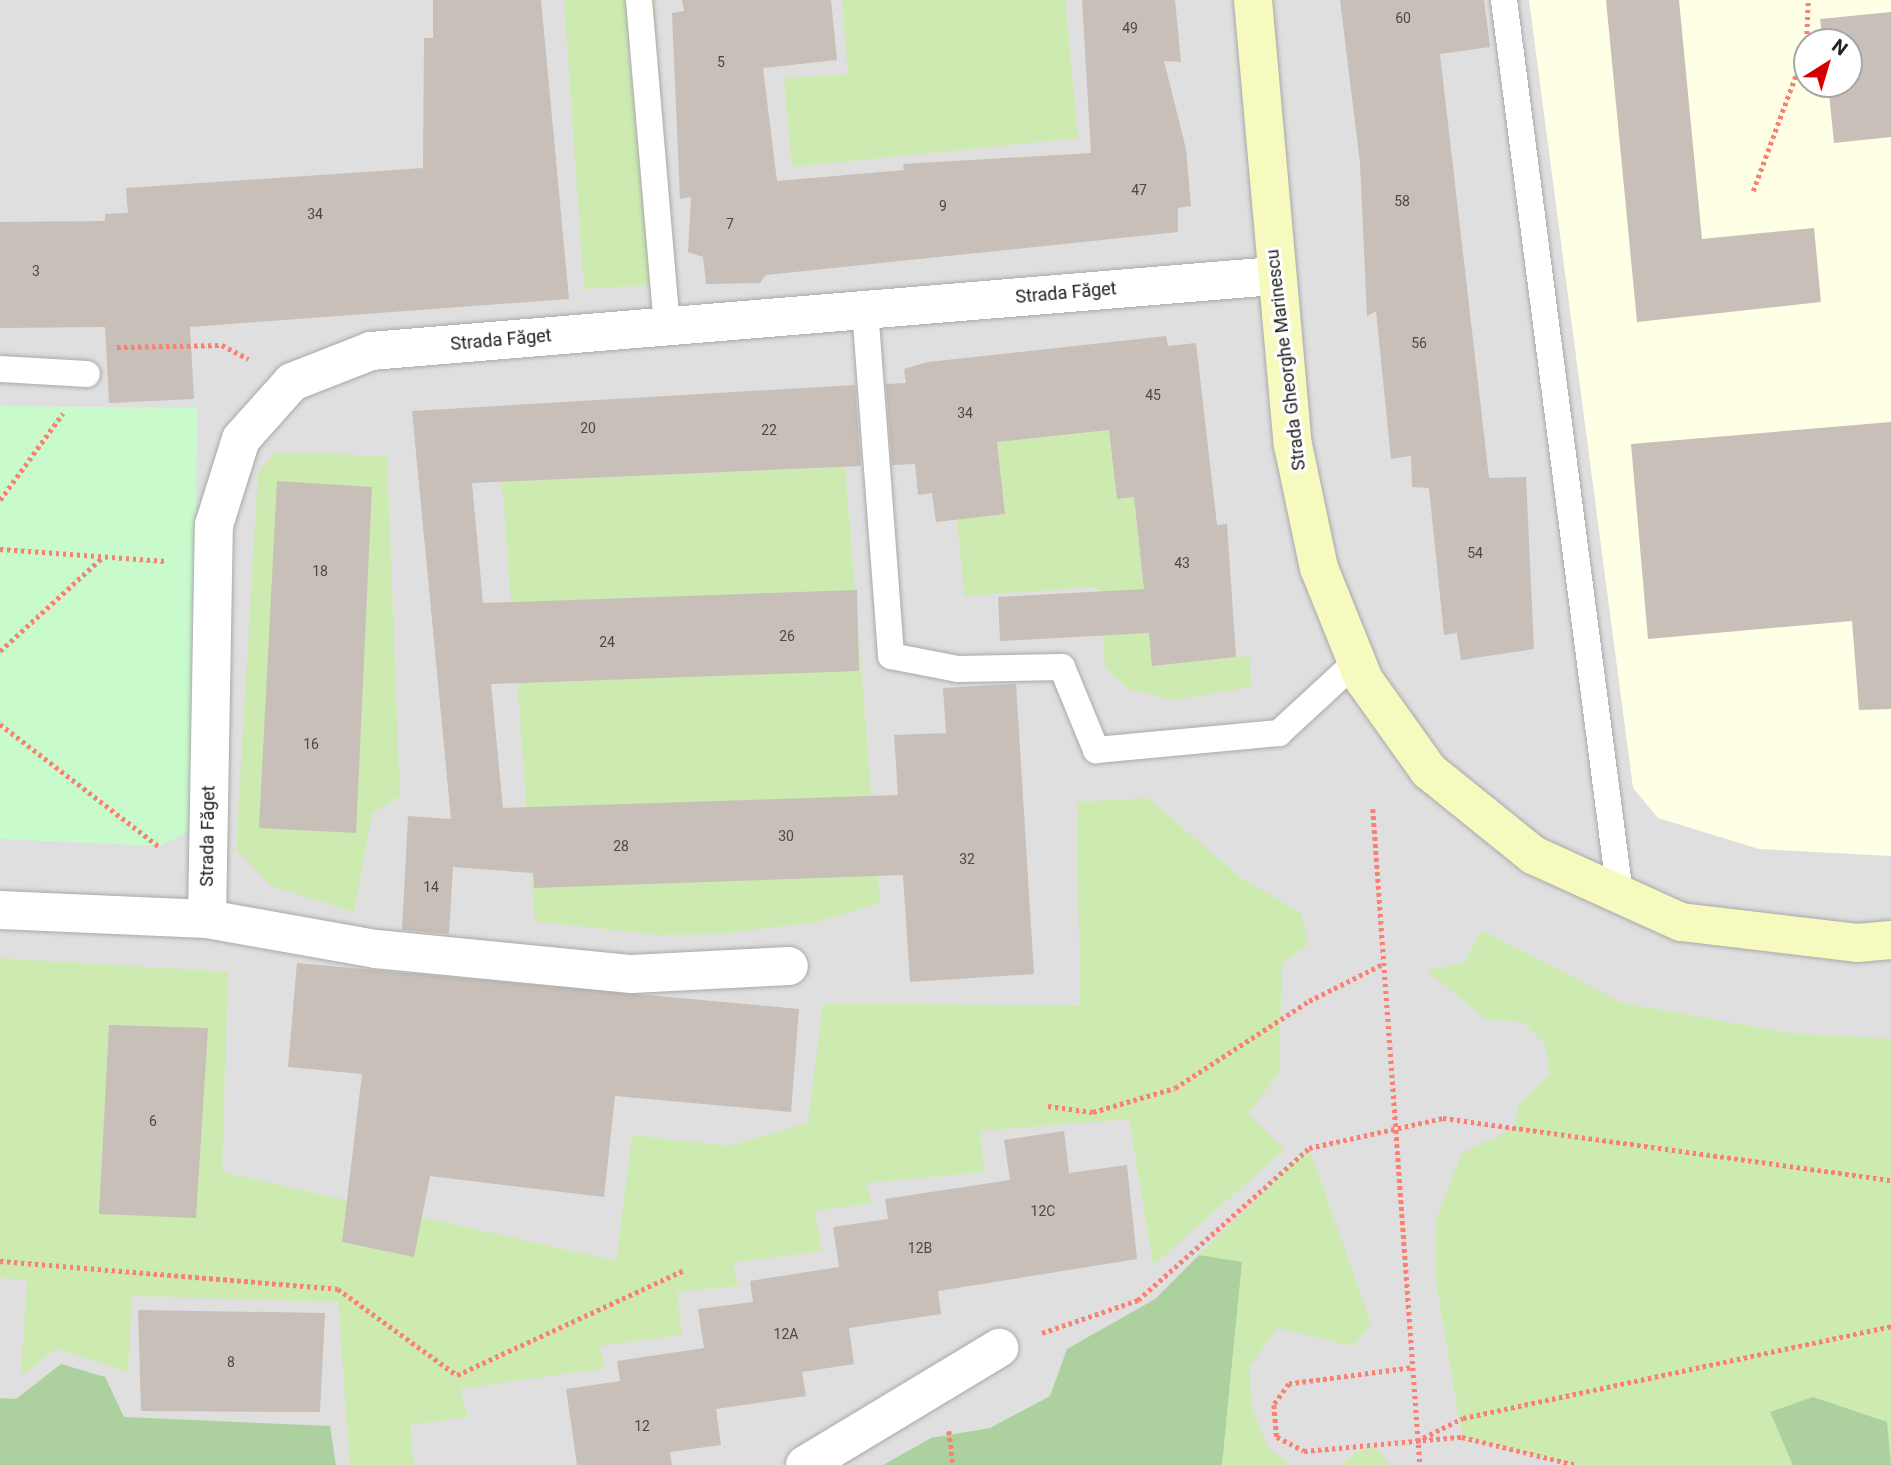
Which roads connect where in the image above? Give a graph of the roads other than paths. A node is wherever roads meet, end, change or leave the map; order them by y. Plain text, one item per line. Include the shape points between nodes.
1 (639, 0) edge
2 (1253, 0) edge
3 (1504, 0) edge
4 (1274, 276) junction
5 (865, 309) junction
6 (667, 326) junction
7 (0, 369) edge
8 (87, 374) road end
9 (1357, 661) junction
10 (1620, 894) junction
11 (0, 910) edge
12 (206, 919) junction
13 (1891, 940) edge
14 (789, 966) dead end
15 (999, 1348) road end
16 (805, 1465) edge

1 - 6 lane
2 - 4 main road, Strada Gheorghe Marinescu
3 - 10 lane
4 - 5 street, Strada Făget
4 - 9 main road, Strada Gheorghe Marinescu via 1293,445 1319,568
5 - 6 street, Strada Făget
5 - 9 lane via 891,656 958,669 1062,667 1096,751 1279,733
6 - 12 street, Strada Făget via 370,351 292,382 241,439 214,525
7 - 8 lane
9 - 10 main road, Strada Gheorghe Marinescu via 1429,771 1533,855
10 - 13 main road, Strada Gheorghe Marinescu via 1681,922 1857,943
11 - 12 street
12 - 14 street via 376,949 632,974
15 - 16 street

